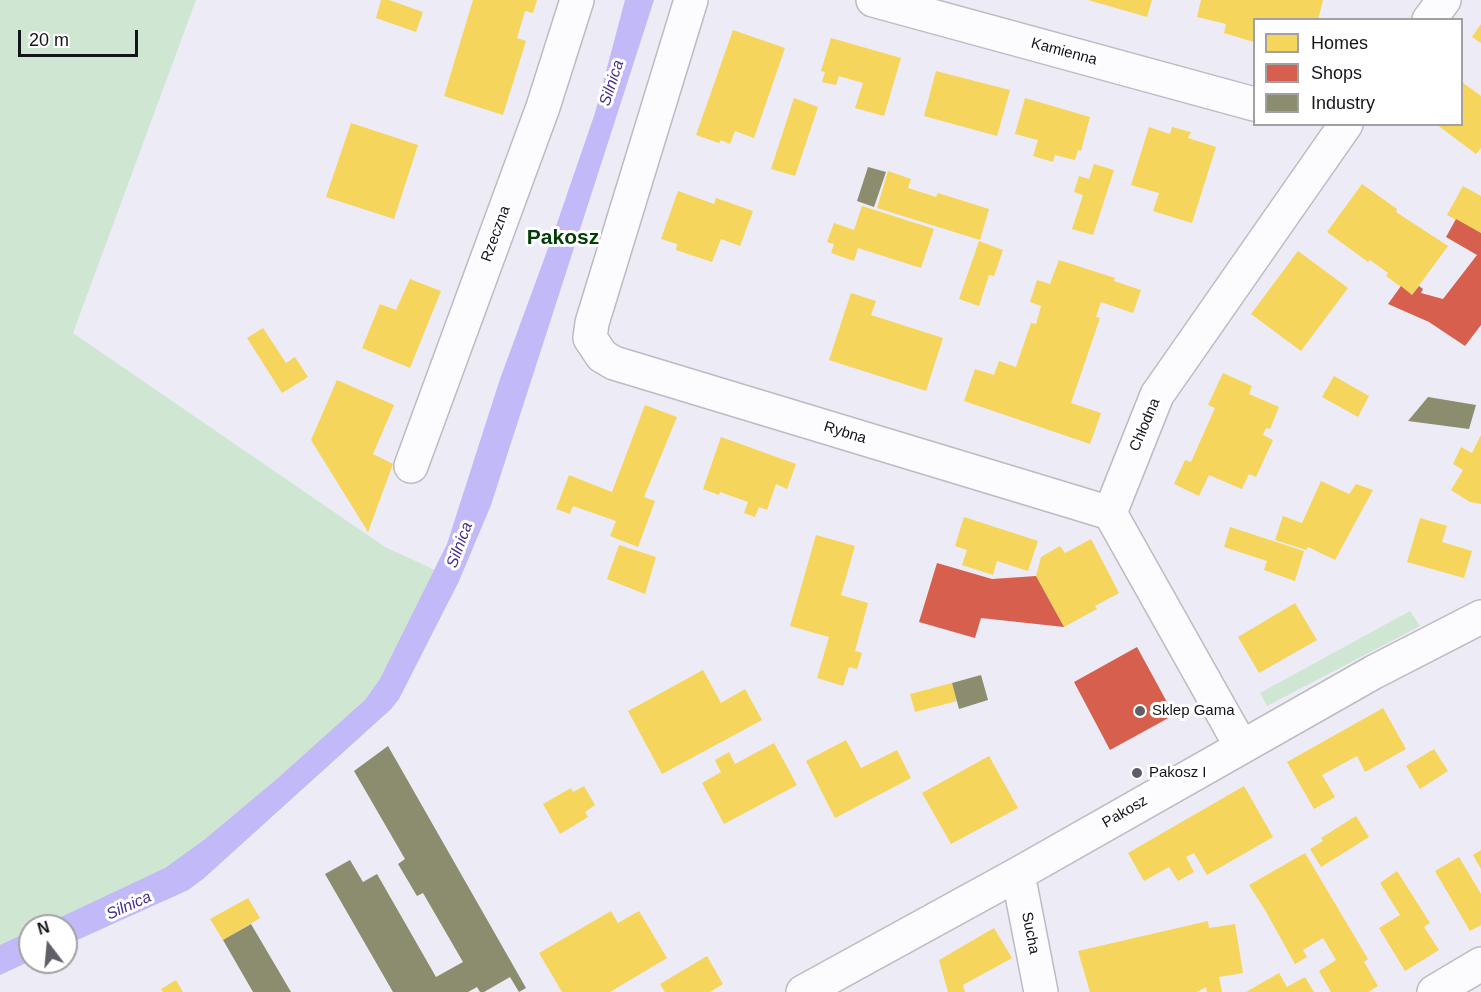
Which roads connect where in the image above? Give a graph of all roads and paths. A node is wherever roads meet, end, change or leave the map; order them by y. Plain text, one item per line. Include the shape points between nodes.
1 (577, 0) edge
2 (692, 0) edge
3 (873, 0) edge
4 (1444, 0) edge
5 (1430, 18) edge
6 (1253, 104) edge
7 (1340, 126) edge
8 (411, 466) dead end
9 (1110, 513) junction
10 (1481, 617) edge
11 (1241, 746) junction
12 (1018, 874) junction
13 (1481, 964) edge
14 (802, 992) edge
15 (1041, 992) edge
16 (1434, 992) edge

1 - 8 street, Rzeczna via 543,107
2 - 9 street, Rybna via 592,323 590,338 602,356 614,363
3 - 6 street, Kamienna
4 - 5 street
7 - 9 street, Chłodna via 1157,395
9 - 11 street
10 - 11 street, Pakosz
11 - 12 street, Pakosz
12 - 14 street, Pakosz
12 - 15 street, Sucha
13 - 16 street

